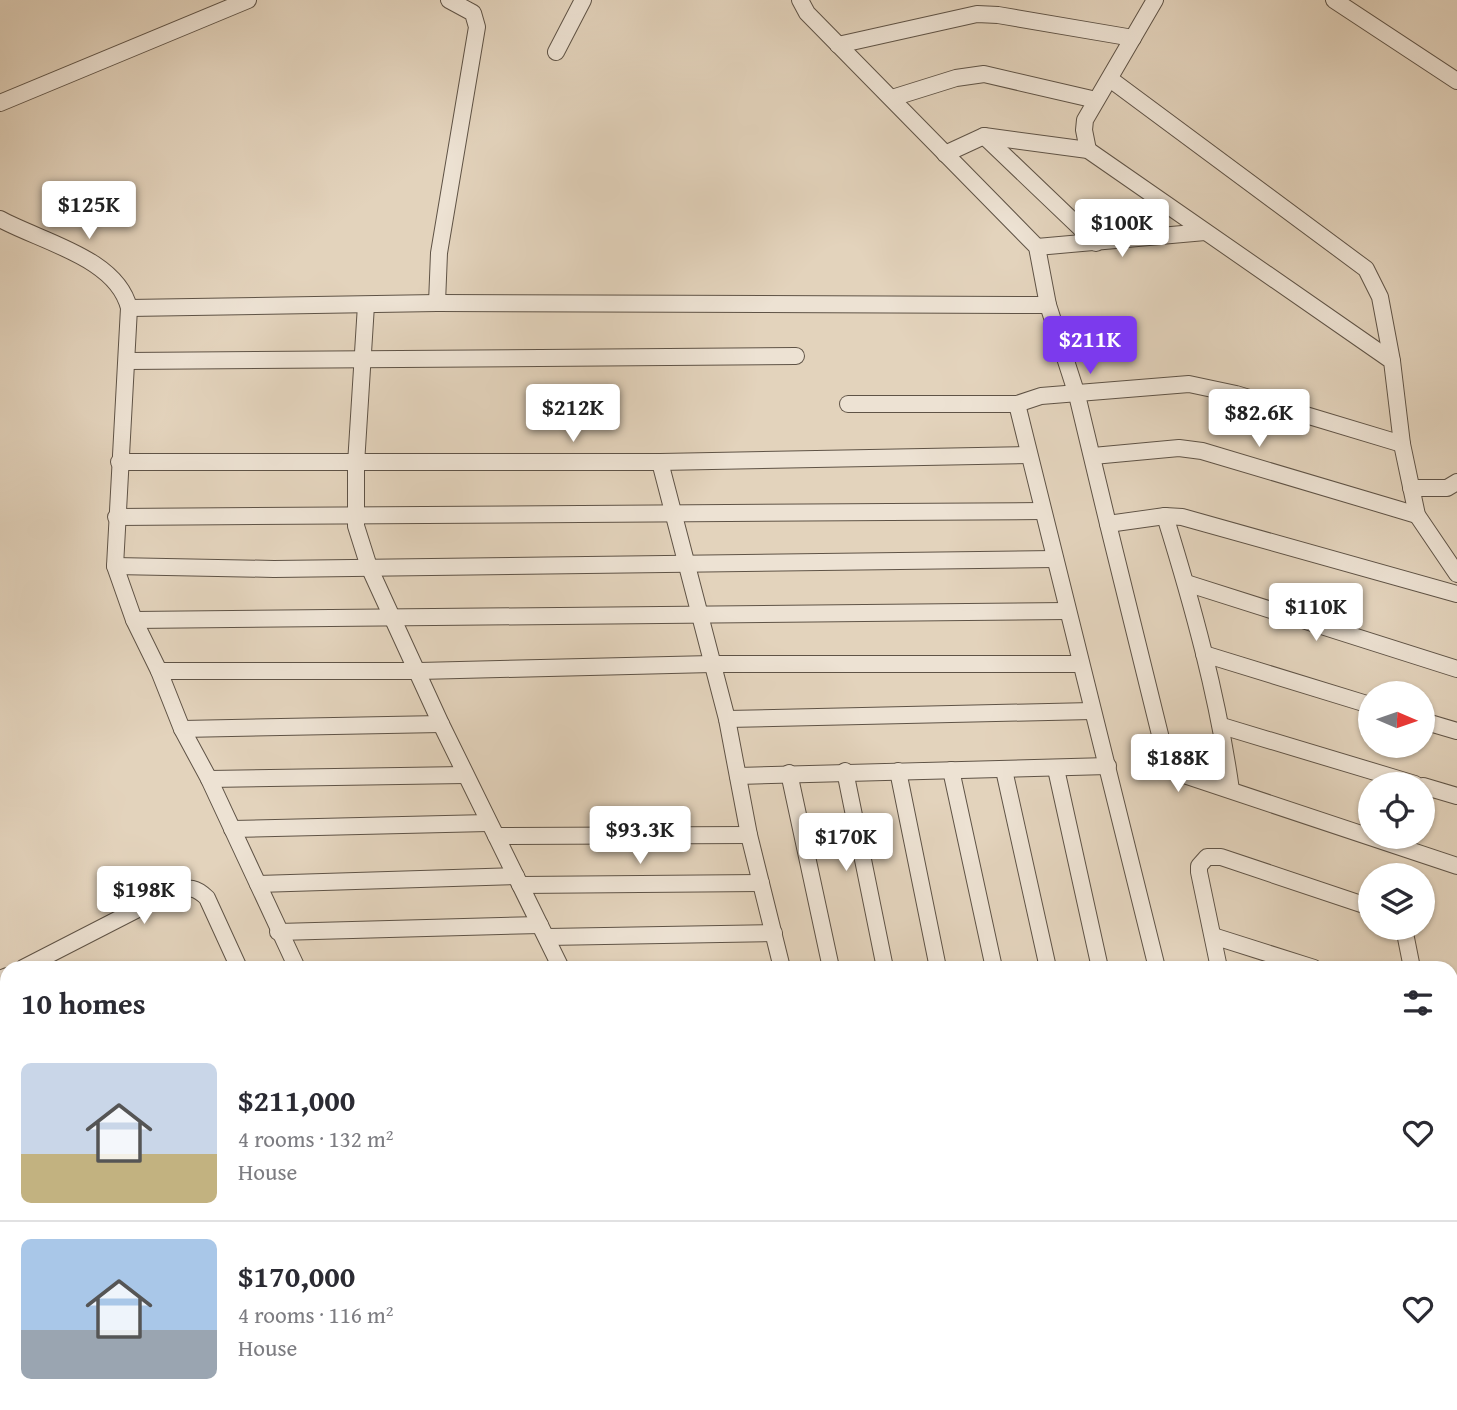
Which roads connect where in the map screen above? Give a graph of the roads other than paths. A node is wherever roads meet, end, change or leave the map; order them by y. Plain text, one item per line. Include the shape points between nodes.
1 (248, 0) edge
2 (449, 0) edge
3 (583, 0) edge
4 (800, 0) edge
5 (1155, 0) edge
6 (1334, 0) edge
7 (1133, 38) junction
8 (838, 45) junction
9 (556, 52) dead end
10 (1110, 79) junction
11 (1457, 81) edge
12 (891, 98) junction
13 (1096, 100) junction
14 (0, 103) edge
15 (984, 136) junction
16 (1088, 150) junction
17 (945, 154) junction
18 (0, 219) edge
19 (1205, 232) junction
20 (1096, 243) junction
21 (1037, 247) junction
22 (437, 303) junction
23 (366, 305) junction
24 (1048, 305) junction
25 (130, 308) junction
26 (796, 356) dead end
27 (362, 359) junction
28 (127, 361) junction
29 (1392, 361) junction
30 (1077, 395) junction
31 (848, 404) dead end
32 (1017, 404) junction
33 (1402, 444) junction
34 (1028, 455) junction
35 (1093, 456) junction
36 (119, 462) junction
37 (660, 462) junction
38 (356, 464) junction
39 (1457, 482) edge
40 (1411, 488) junction
41 (1043, 511) junction
42 (672, 512) junction
43 (354, 514) junction
44 (1417, 515) junction
45 (1165, 516) junction
46 (116, 517) junction
47 (1108, 524) junction
48 (1055, 559) junction
49 (686, 563) junction
50 (115, 566) junction
51 (369, 567) junction
52 (1457, 574) edge
53 (1186, 583) junction
54 (1457, 594) edge
55 (1067, 611) junction
56 (701, 615) junction
57 (395, 618) junction
58 (134, 620) junction
59 (1203, 654) junction
60 (712, 664) junction
61 (1080, 664) junction
62 (1457, 669) edge
63 (159, 671) junction
64 (419, 671) junction
65 (1358, 701) edge
66 (1092, 711) junction
67 (727, 719) junction
68 (442, 724) junction
69 (1435, 725) edge
70 (1222, 726) junction
71 (182, 729) junction
72 (1457, 731) edge
73 (1108, 766) junction
74 (1056, 768) junction
75 (951, 770) junction
76 (1004, 770) junction
77 (845, 771) junction
78 (898, 771) junction
79 (1375, 772) edge
80 (789, 773) junction
81 (465, 775) junction
82 (738, 776) junction
83 (209, 779) junction
84 (1231, 790) junction
85 (1435, 790) edge
86 (1457, 796) edge
87 (232, 829) junction
88 (492, 830) junction
89 (749, 835) junction
90 (1457, 866) edge
91 (518, 881) junction
92 (761, 883) junction
93 (258, 884) junction
94 (1358, 903) edge
95 (544, 931) junction
96 (278, 932) junction
97 (774, 933) junction
98 (1213, 936) junction
99 (1406, 940) edge
100 (37, 961) edge
101 (236, 961) edge
102 (293, 961) edge
103 (558, 961) edge
104 (780, 961) edge
105 (829, 961) edge
106 (884, 961) edge
107 (937, 961) edge
108 (992, 961) edge
109 (1046, 961) edge
110 (1098, 961) edge
111 (1155, 961) edge
112 (1218, 961) edge
113 (1292, 961) edge
114 (1411, 961) edge

1 - 14 street
2 - 22 street via 474,13 477,27 439,253
3 - 9 street
4 - 8 street
5 - 7 street
6 - 11 street
7 - 8 street via 977,14
7 - 10 street
8 - 12 street
10 - 13 street
10 - 29 street via 1366,269 1380,297
12 - 13 street via 984,74
12 - 17 street
13 - 16 street via 1084,130
15 - 16 street
15 - 17 street
15 - 20 street
16 - 19 street
17 - 21 street
18 - 25 street via 103,268 125,291
19 - 20 street
19 - 29 street
20 - 21 street
21 - 24 street
22 - 23 street
22 - 24 street
23 - 25 street
23 - 27 street
24 - 30 street
25 - 28 street
26 - 27 street
27 - 28 street
27 - 38 street
28 - 36 street
29 - 33 street
30 - 32 street via 1041,396
30 - 33 street via 1189,384
30 - 35 street
31 - 32 street
32 - 34 street
33 - 40 street
34 - 37 street
34 - 41 street
35 - 44 street via 1179,448 1202,451
35 - 47 street
36 - 38 street
36 - 46 street
37 - 38 street
37 - 42 street
38 - 43 street
39 - 40 street via 1447,488
40 - 44 street
41 - 42 street
41 - 48 street
42 - 43 street
42 - 49 street
43 - 46 street
43 - 51 street
44 - 52 street
45 - 47 street
45 - 53 street
45 - 54 street via 1195,520
46 - 50 street
47 - 84 street via 1167,763 1180,776
48 - 49 street
48 - 55 street
49 - 51 street
49 - 56 street
50 - 51 street
50 - 58 street
51 - 57 street
53 - 59 street
53 - 62 street
55 - 56 street
55 - 61 street
56 - 57 street
56 - 60 street
57 - 58 street
57 - 64 street
58 - 63 street
59 - 65 street
59 - 70 street
60 - 61 street
60 - 64 street
60 - 67 street
61 - 66 street
63 - 64 street
63 - 71 street
64 - 68 street
66 - 67 street
66 - 73 street
67 - 82 street
68 - 71 street
68 - 81 street
69 - 72 street
70 - 79 street
70 - 84 street
71 - 83 street
73 - 74 street
73 - 111 street
74 - 76 street
74 - 110 street
75 - 76 street
75 - 78 street
75 - 108 street
76 - 109 street
77 - 78 street
77 - 80 street
77 - 106 street
78 - 107 street
80 - 82 street
80 - 105 street
81 - 83 street
81 - 88 street
82 - 89 street
83 - 87 street
84 - 90 street
85 - 86 street
87 - 88 street
87 - 93 street
88 - 89 street
88 - 91 street
89 - 92 street
91 - 92 street
91 - 93 street
91 - 95 street
92 - 97 street
93 - 96 street
94 - 98 street via 1221,857 1207,857 1199,872
95 - 96 street
95 - 97 street
95 - 103 street
96 - 102 street
97 - 104 street
98 - 112 street
98 - 113 street
99 - 114 street
100 - 101 street via 188,887 207,898

